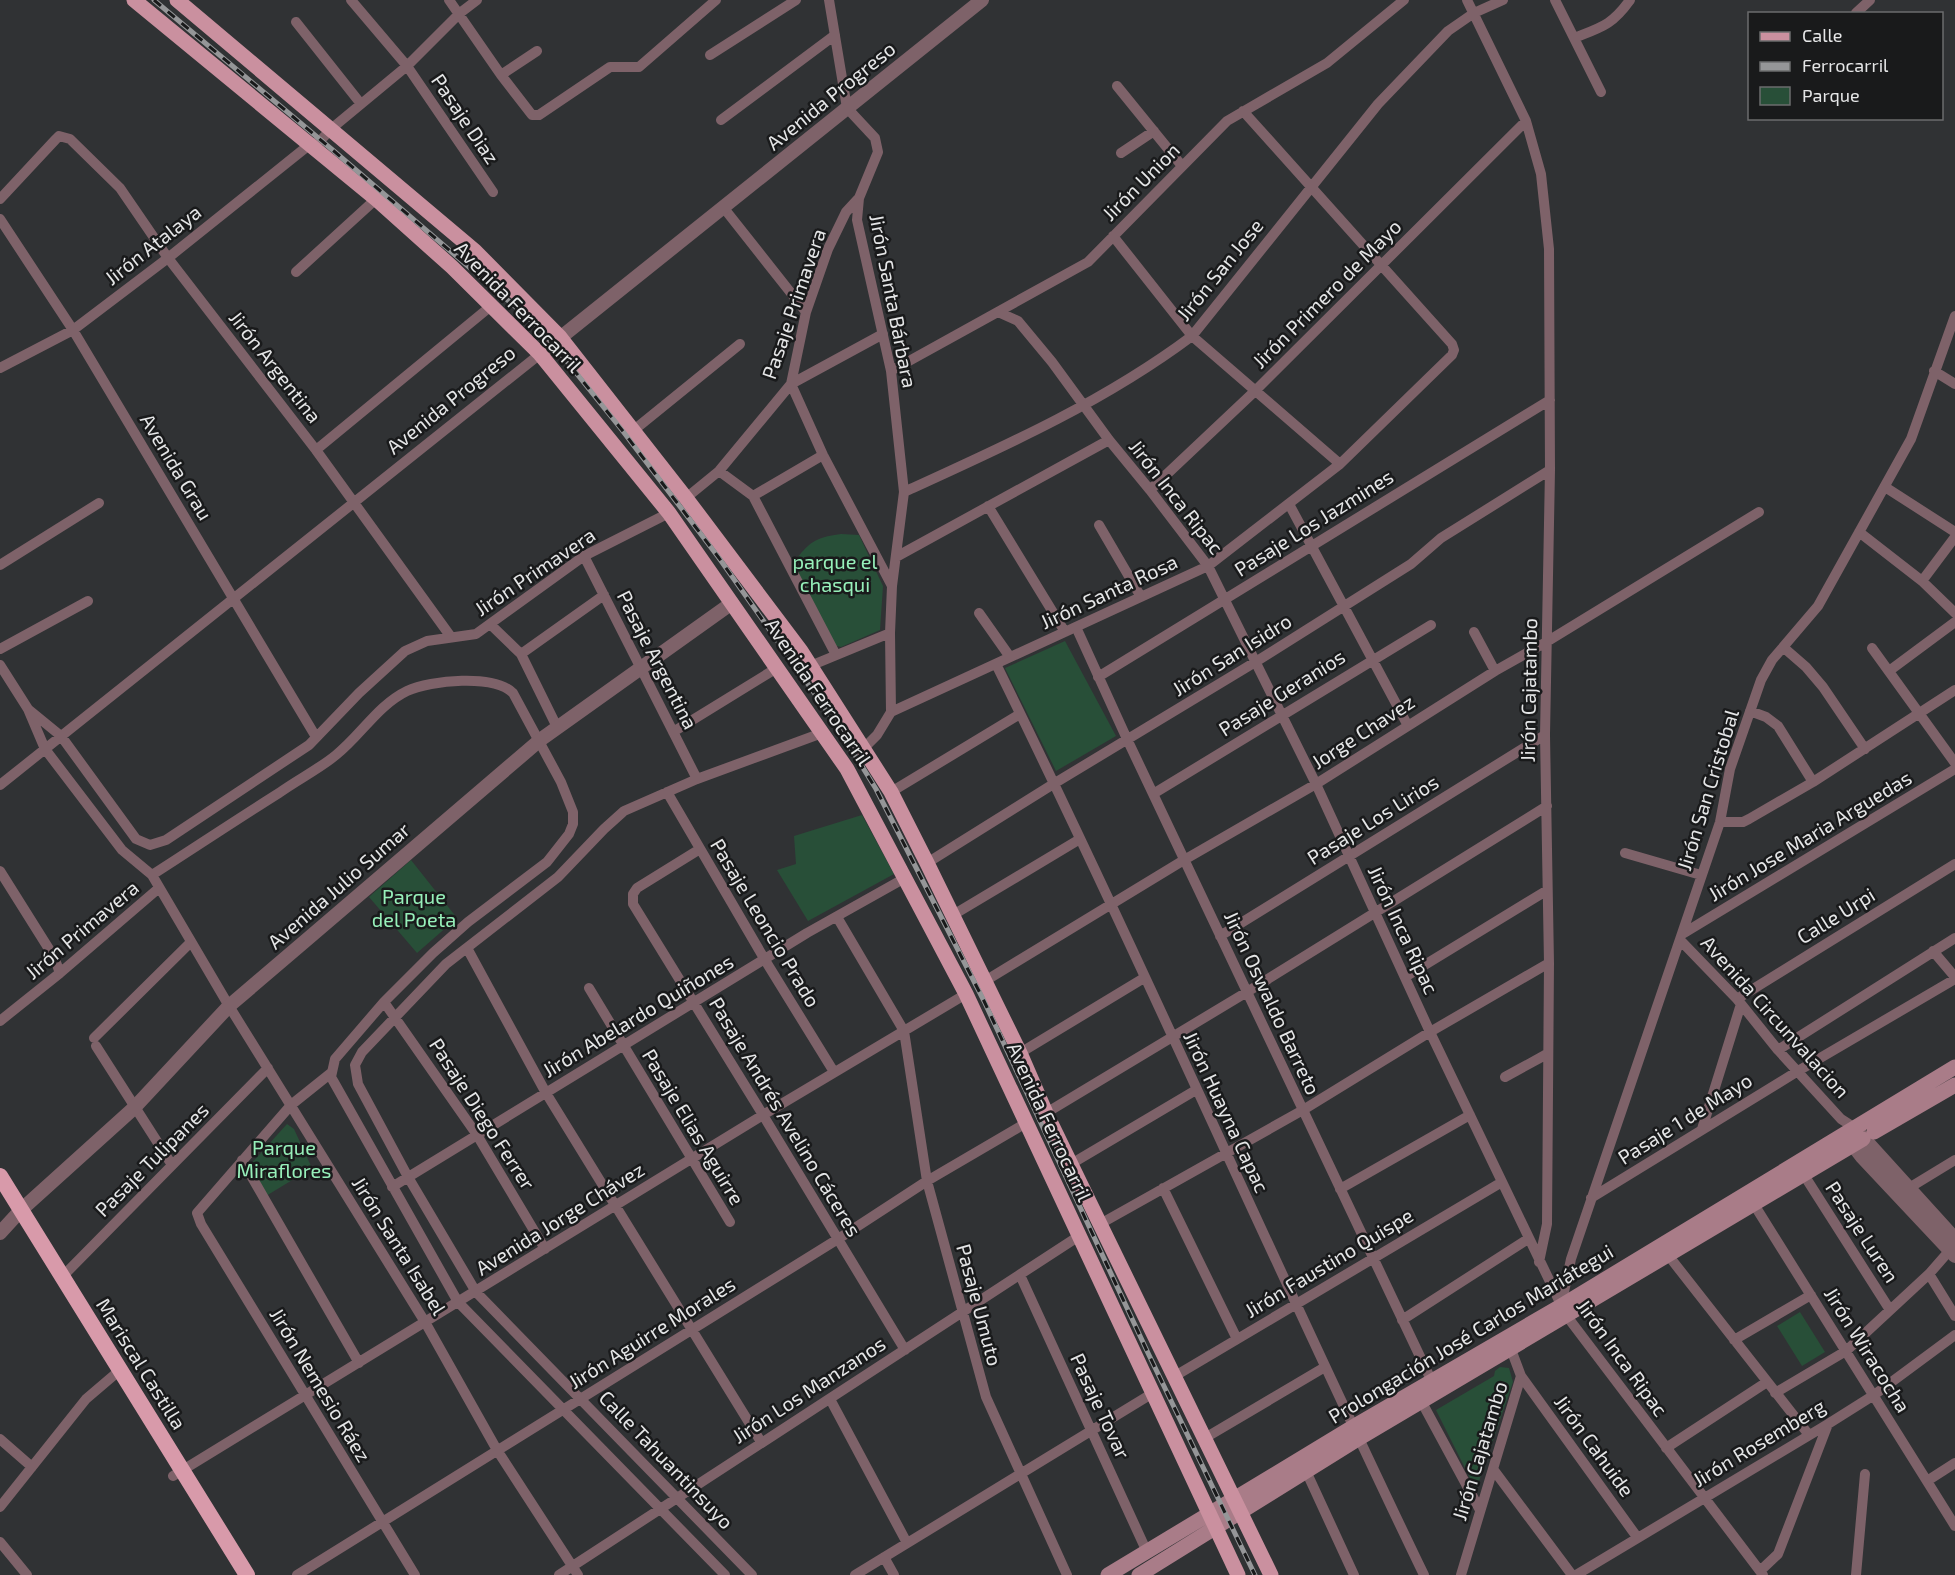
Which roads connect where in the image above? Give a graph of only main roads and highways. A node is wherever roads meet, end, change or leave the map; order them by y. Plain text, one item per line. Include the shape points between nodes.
1 (134, 0) edge
2 (177, 0) edge
3 (320, 138) junction
4 (1955, 1067) edge
5 (1955, 1085) edge
6 (1858, 1136) junction
7 (0, 1176) edge
8 (0, 1196) edge
9 (1751, 1199) junction
10 (18, 1214) junction
11 (1563, 1310) junction
12 (115, 1373) junction
13 (1356, 1433) junction
14 (178, 1474) junction
15 (1238, 1506) junction
16 (1213, 1521) junction
17 (233, 1575) edge
18 (247, 1575) edge
19 (1108, 1575) edge
20 (1139, 1575) edge
21 (1238, 1575) edge
22 (1271, 1575) edge

1 - 3 main road, Avenida Ferrocarril
2 - 3 main road, Avenida Ferrocarril
3 - 15 main road, Avenida Ferrocarril via 475,251 560,337 810,666 891,792
3 - 16 main road, Avenida Ferrocarril via 376,199 540,354 669,513 847,769 966,994
4 - 6 main road
5 - 6 main road
6 - 9 main road, Prolongación José Carlos Mariátegui
6 - 9 main road, Prolongación José Carlos Mariátegui via 1804,1175
7 - 10 highway, Mariscal Castilla
8 - 10 highway
9 - 11 main road, Prolongación José Carlos Mariátegui
9 - 11 main road, Prolongación José Carlos Mariátegui via 1668,1255
10 - 12 highway, Mariscal Castilla
10 - 12 highway, Mariscal Castilla via 62,1277
11 - 13 main road, Prolongación José Carlos Mariátegui
12 - 14 highway, Mariscal Castilla
13 - 15 main road, Prolongación José Carlos Mariátegui
13 - 15 main road, Prolongación José Carlos Mariátegui via 1306,1472
14 - 17 highway, Mariscal Castilla
14 - 18 highway, Mariscal Castilla
15 - 16 main road, Prolongación José Carlos Mariátegui
15 - 22 main road, Avenida Ferrocarril
16 - 19 main road, Prolongación José Carlos Mariátegui
16 - 20 main road, Prolongación José Carlos Mariátegui
16 - 21 main road, Avenida Ferrocarril

